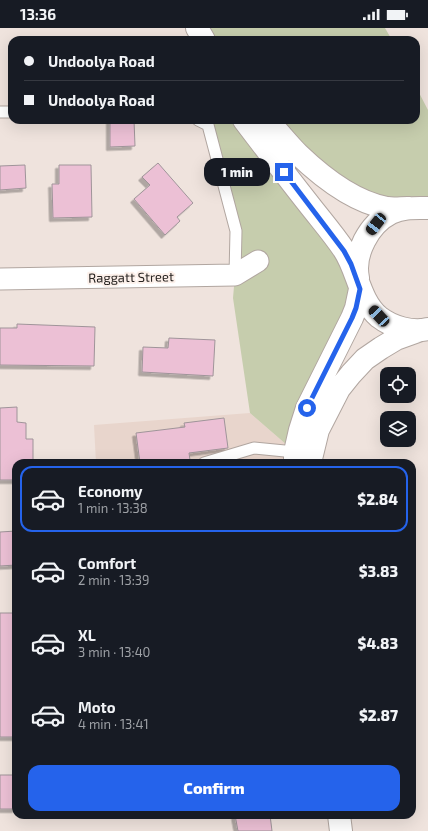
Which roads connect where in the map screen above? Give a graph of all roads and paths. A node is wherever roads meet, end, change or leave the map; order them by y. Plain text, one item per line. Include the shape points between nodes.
1 (206, 124) edge
2 (247, 124) edge
3 (271, 124) edge
4 (419, 206) edge
5 (258, 261) dead end
6 (235, 275) junction
7 (0, 279) edge
8 (360, 287) junction
9 (425, 330) edge
10 (217, 459) edge
11 (300, 459) edge
12 (340, 819) edge
13 (341, 831) edge

1 - 6 lane via 236,231
2 - 8 main road via 344,251
3 - 4 main road via 298,154 333,184 365,201 388,208
4 - 8 main road via 391,213 376,224 364,239 358,256 357,275
5 - 6 street
6 - 7 street, Raggatt Street
8 - 9 main road via 369,306 379,316 406,329
8 - 11 main road via 352,318 307,408 300,430
9 - 11 main road via 396,339 365,360 351,374 339,389
10 - 11 lane via 254,448
12 - 13 main road

